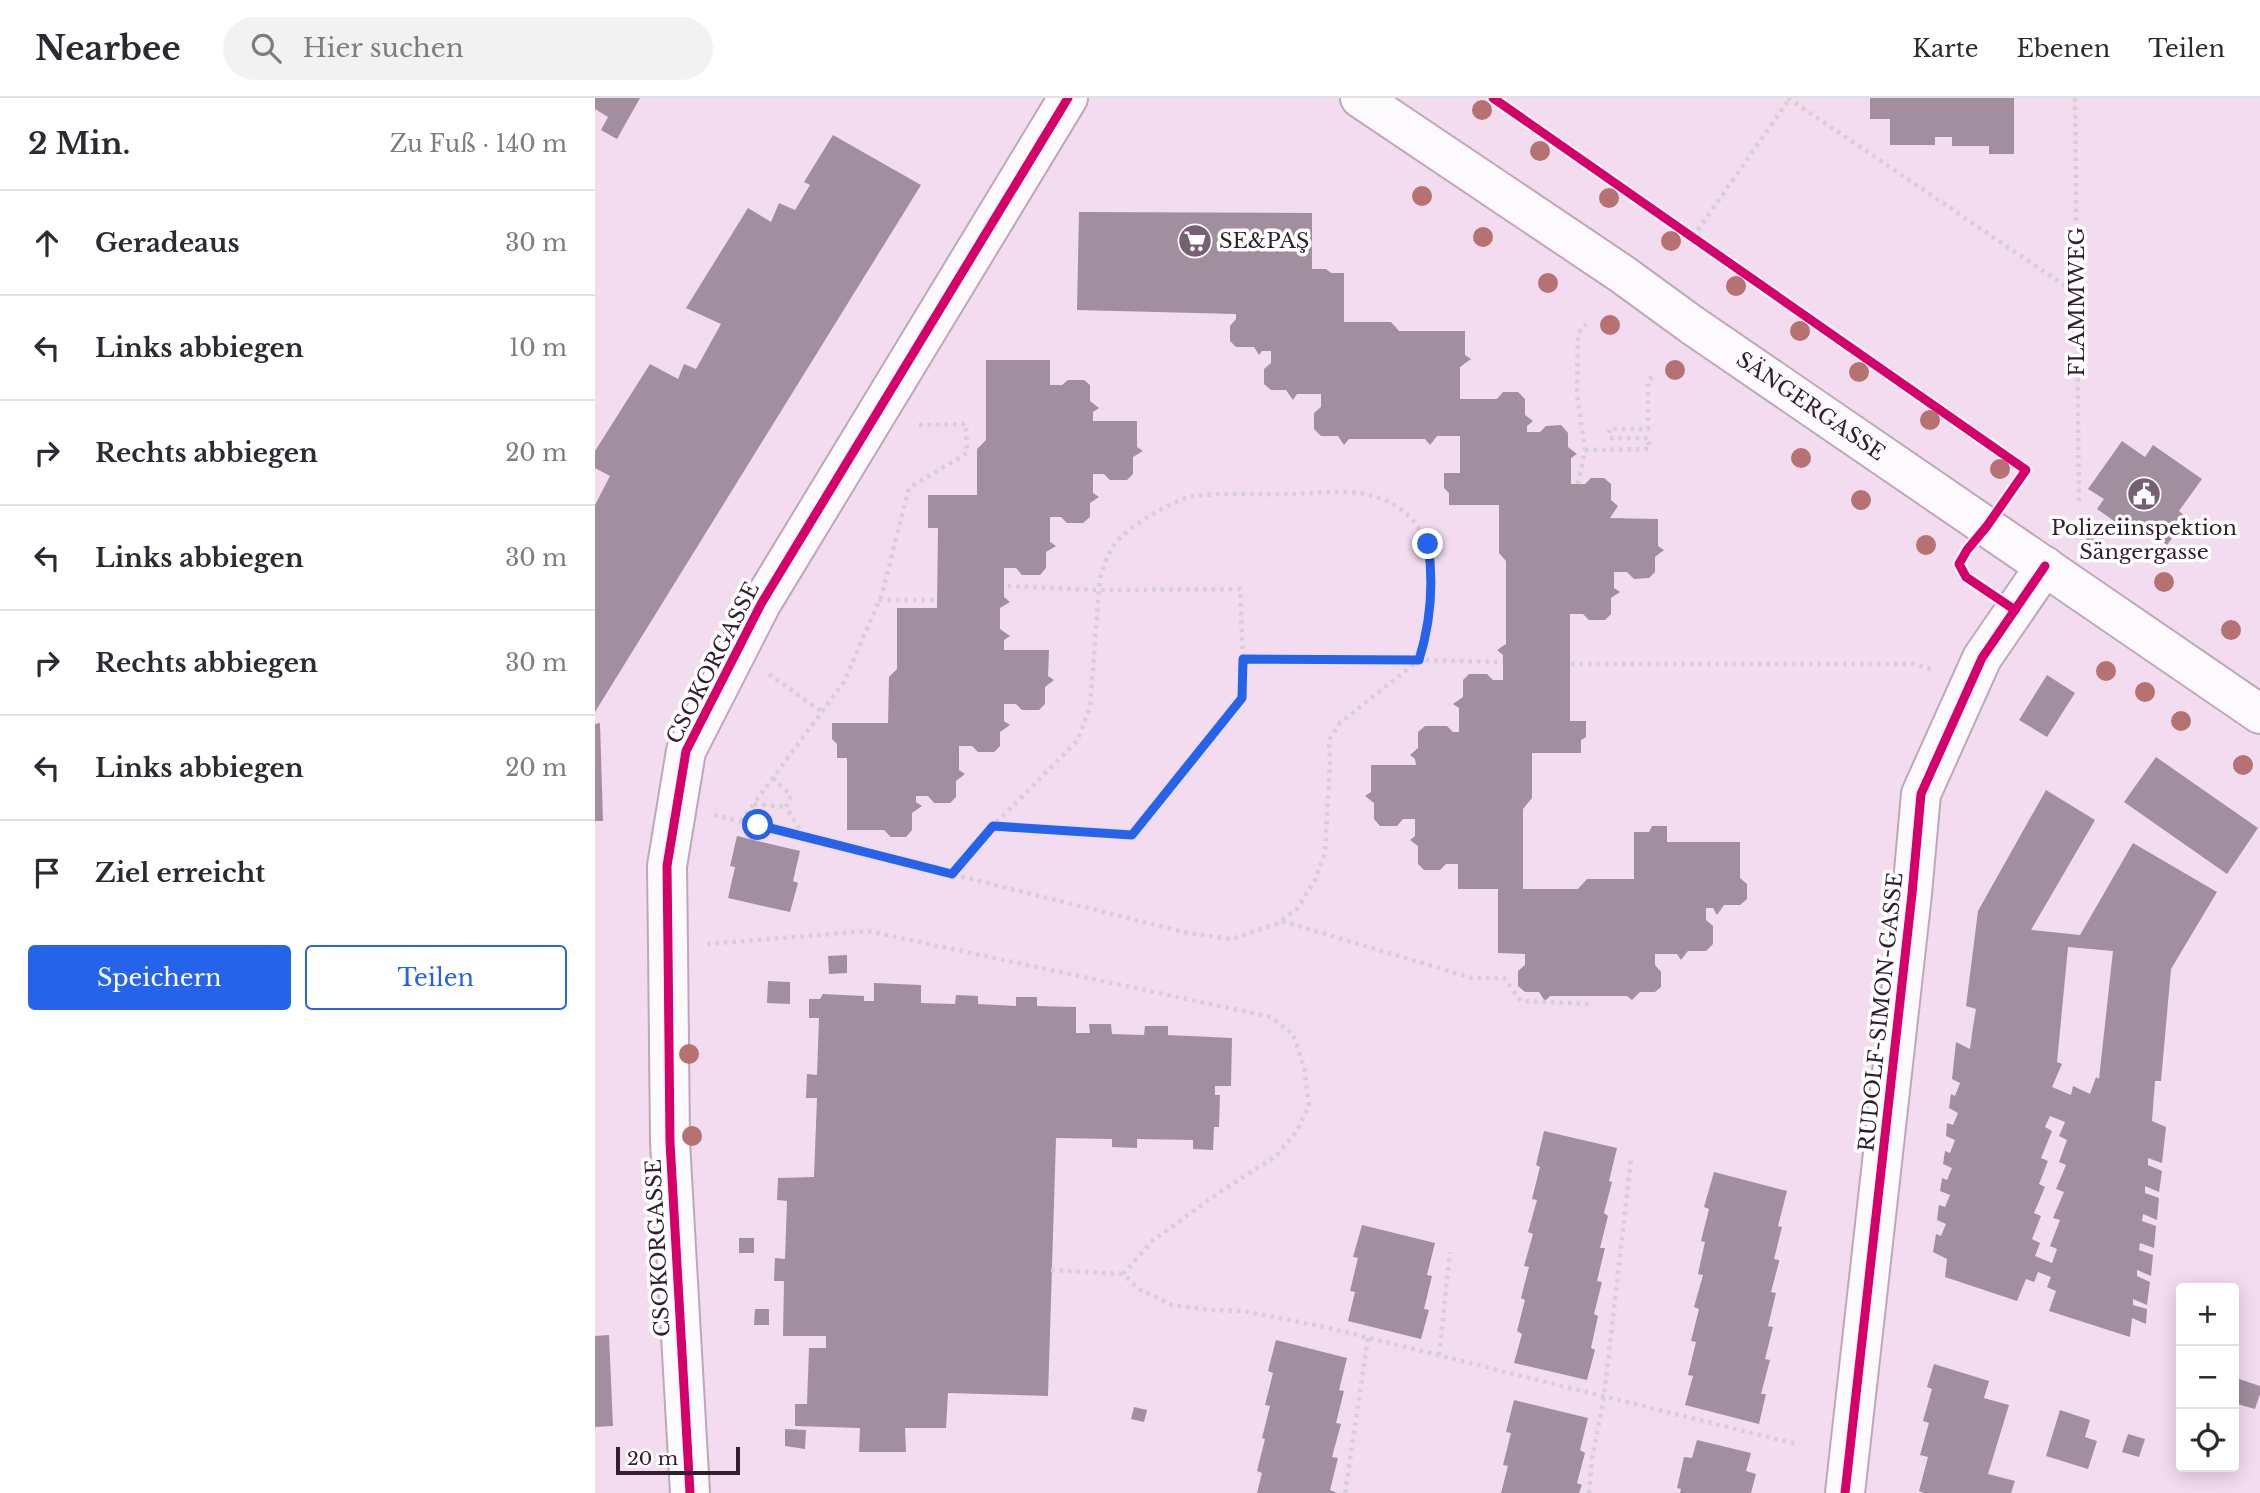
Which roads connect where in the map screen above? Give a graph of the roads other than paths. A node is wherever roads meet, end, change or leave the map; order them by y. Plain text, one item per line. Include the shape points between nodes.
1 (1068, 98) edge
2 (1360, 98) edge
3 (2045, 566) junction
4 (2260, 714) edge
5 (690, 1493) edge
6 (1845, 1493) edge

1 - 5 street, CSOKORGASSE via 761,604 686,751 667,866 670,1142
2 - 3 street, SÄNGERGASSE
3 - 4 street, SÄNGERGASSE
3 - 6 street, RUDOLF-SIMON-GASSE via 1982,658 1921,794

